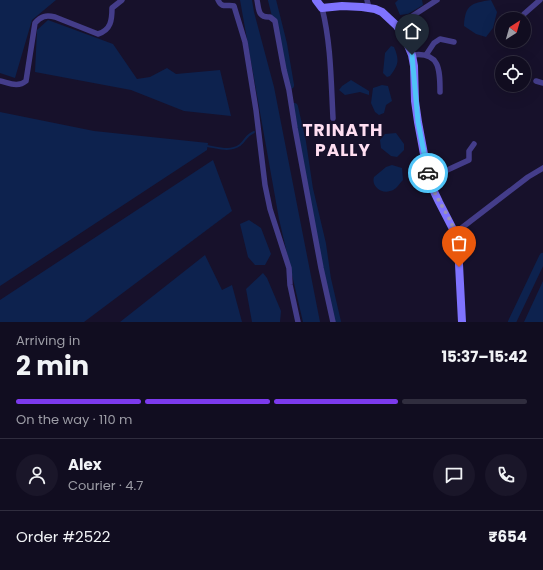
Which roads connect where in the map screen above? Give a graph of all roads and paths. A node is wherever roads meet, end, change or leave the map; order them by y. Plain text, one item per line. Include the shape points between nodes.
1 (122, 0) edge
2 (218, 0) edge
3 (257, 0) edge
4 (316, 0) edge
5 (437, 0) edge
6 (539, 1) edge
7 (427, 3) edge
8 (368, 4) edge
9 (322, 8) junction
10 (543, 8) edge
11 (526, 12) edge
12 (397, 26) junction
13 (454, 42) dead end
14 (412, 55) junction
15 (426, 55) junction
16 (0, 81) edge
17 (536, 81) dead end
18 (543, 83) edge
19 (440, 92) dead end
20 (333, 118) dead end
21 (474, 144) dead end
22 (542, 169) edge
23 (543, 175) edge
24 (429, 181) junction
25 (455, 233) junction
26 (298, 322) edge
27 (333, 322) edge
28 (462, 322) edge

1 - 16 street via 112,8 112,20 107,30 98,34 55,17 42,17 35,23 26,81 18,86
2 - 26 street via 221,5 234,6 245,42 265,184 270,209 289,268
3 - 27 street via 262,16 274,20
4 - 9 street
5 - 7 street
6 - 10 street
6 - 11 street
7 - 12 street
8 - 9 street
8 - 12 street via 382,12
9 - 20 street via 326,23
12 - 14 street
13 - 15 street via 440,38
14 - 15 street
14 - 24 street via 418,122
15 - 19 street via 437,63 440,70
17 - 18 street
21 - 24 street via 469,151 469,160
22 - 23 street
22 - 25 street
24 - 25 street
25 - 28 street via 458,245

